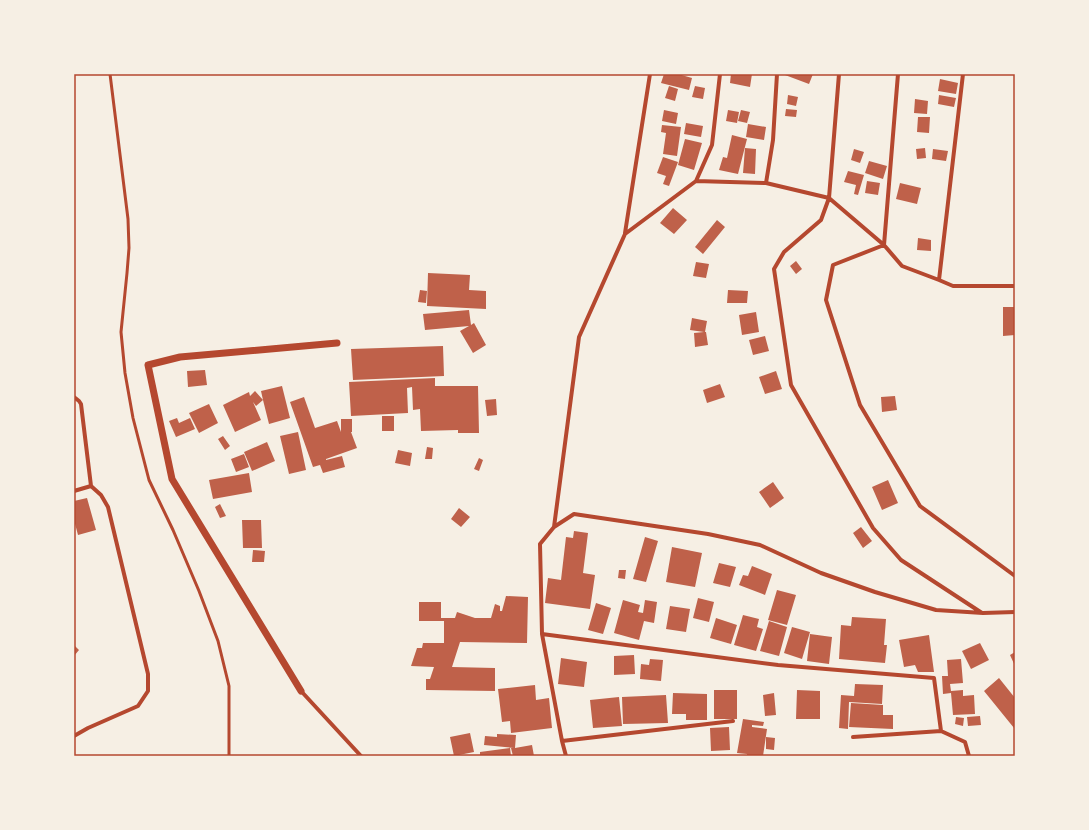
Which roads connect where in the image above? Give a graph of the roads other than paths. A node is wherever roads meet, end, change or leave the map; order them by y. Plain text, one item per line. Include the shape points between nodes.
1 (110, 74) edge
2 (650, 74) edge
3 (720, 74) edge
4 (777, 74) edge
5 (839, 74) edge
6 (898, 74) edge
7 (963, 74) edge
8 (696, 181) junction
9 (766, 183) junction
10 (829, 198) junction
11 (625, 234) junction
12 (884, 245) junction
13 (939, 280) junction
14 (1015, 286) edge
15 (337, 343) dead end
16 (74, 397) edge
17 (91, 486) junction
18 (74, 491) edge
19 (554, 527) junction
20 (1015, 576) edge
21 (1015, 612) edge
22 (982, 613) junction
23 (542, 634) junction
24 (301, 691) joint
25 (733, 721) dead end
26 (941, 731) junction
27 (74, 736) edge
28 (853, 737) dead end
29 (562, 740) junction
30 (229, 756) edge
31 (362, 756) edge
32 (566, 756) edge
33 (969, 756) edge

1 - 30 lane via 128,219 127,273 121,332 125,373 133,418 149,480 173,530 218,640 229,686
2 - 11 street
3 - 8 street via 712,145
4 - 9 street via 773,140
5 - 10 street
6 - 12 street
7 - 13 street
8 - 9 street
8 - 11 street
9 - 10 street
10 - 12 street
10 - 22 street via 821,220 784,252 774,269 791,385 873,528 901,560
11 - 19 street via 579,337
12 - 13 street via 902,266
12 - 20 street via 833,265 826,300 860,405 920,506
13 - 14 street via 952,286
15 - 24 street via 180,357 148,365 172,479
16 - 17 street via 81,404
17 - 18 street
17 - 27 street via 108,507 148,674 148,691 138,706
19 - 22 street via 574,514 708,534 760,545 821,573 936,610
19 - 23 street via 540,544
21 - 22 street
23 - 26 street via 778,665 934,678
23 - 29 street
24 - 31 street
25 - 29 street
26 - 28 street
26 - 33 street via 965,742
29 - 32 street

